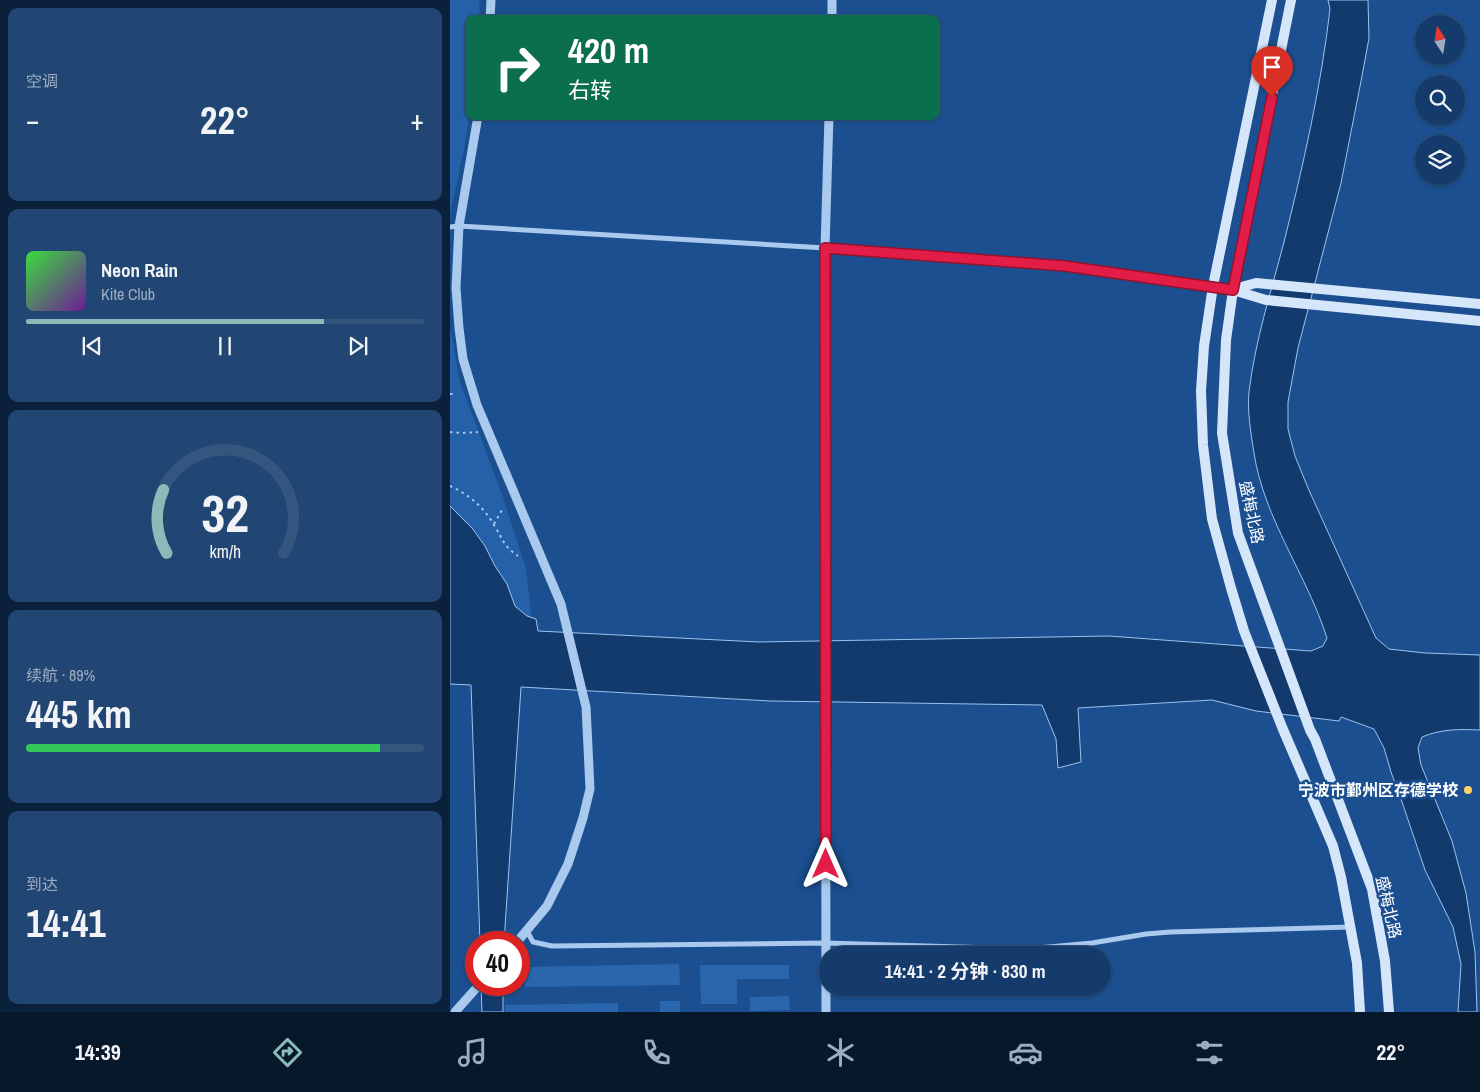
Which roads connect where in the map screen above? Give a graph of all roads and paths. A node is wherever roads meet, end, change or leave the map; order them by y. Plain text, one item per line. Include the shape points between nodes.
1 (491, 0) edge
2 (832, 0) edge
3 (1272, 0) edge
4 (1291, 0) edge
5 (490, 15) edge
6 (832, 15) edge
7 (477, 120) edge
8 (829, 120) edge
9 (454, 226) edge
10 (825, 248) junction
11 (1213, 286) junction
12 (1233, 290) junction
13 (1480, 304) edge
14 (1480, 321) edge
15 (450, 394) edge
16 (456, 394) dead end
17 (488, 431) junction
18 (450, 432) edge
19 (450, 486) edge
20 (502, 510) dead end
21 (494, 524) junction
22 (518, 556) dead end
23 (1351, 927) junction
24 (527, 931) edge
25 (530, 936) edge
26 (826, 943) junction
27 (469, 996) edge
28 (455, 1012) edge
29 (826, 1012) edge
30 (1360, 1012) edge
31 (1389, 1012) edge

1 - 5 street
2 - 6 street
3 - 11 main road
4 - 12 main road, 盛梅北路
7 - 9 street
8 - 10 street
9 - 10 street
9 - 17 street via 464,365
10 - 11 street via 1065,266
10 - 26 street
11 - 12 street
11 - 23 main road via 1201,382 1203,445 1212,519 1244,631 1333,846
12 - 13 main road via 1256,283
12 - 14 main road via 1266,300
12 - 31 main road, 盛梅北路 via 1226,340 1222,433 1238,533 1372,889 1385,961
15 - 16 path
17 - 18 path
17 - 24 street via 561,604 586,707 590,789 583,818 568,864 547,906
19 - 21 path via 467,494
20 - 21 path
21 - 22 path via 507,549
23 - 26 street via 1170,932 1028,949
23 - 30 main road
25 - 26 street via 533,942 552,946
26 - 29 street
27 - 28 street

